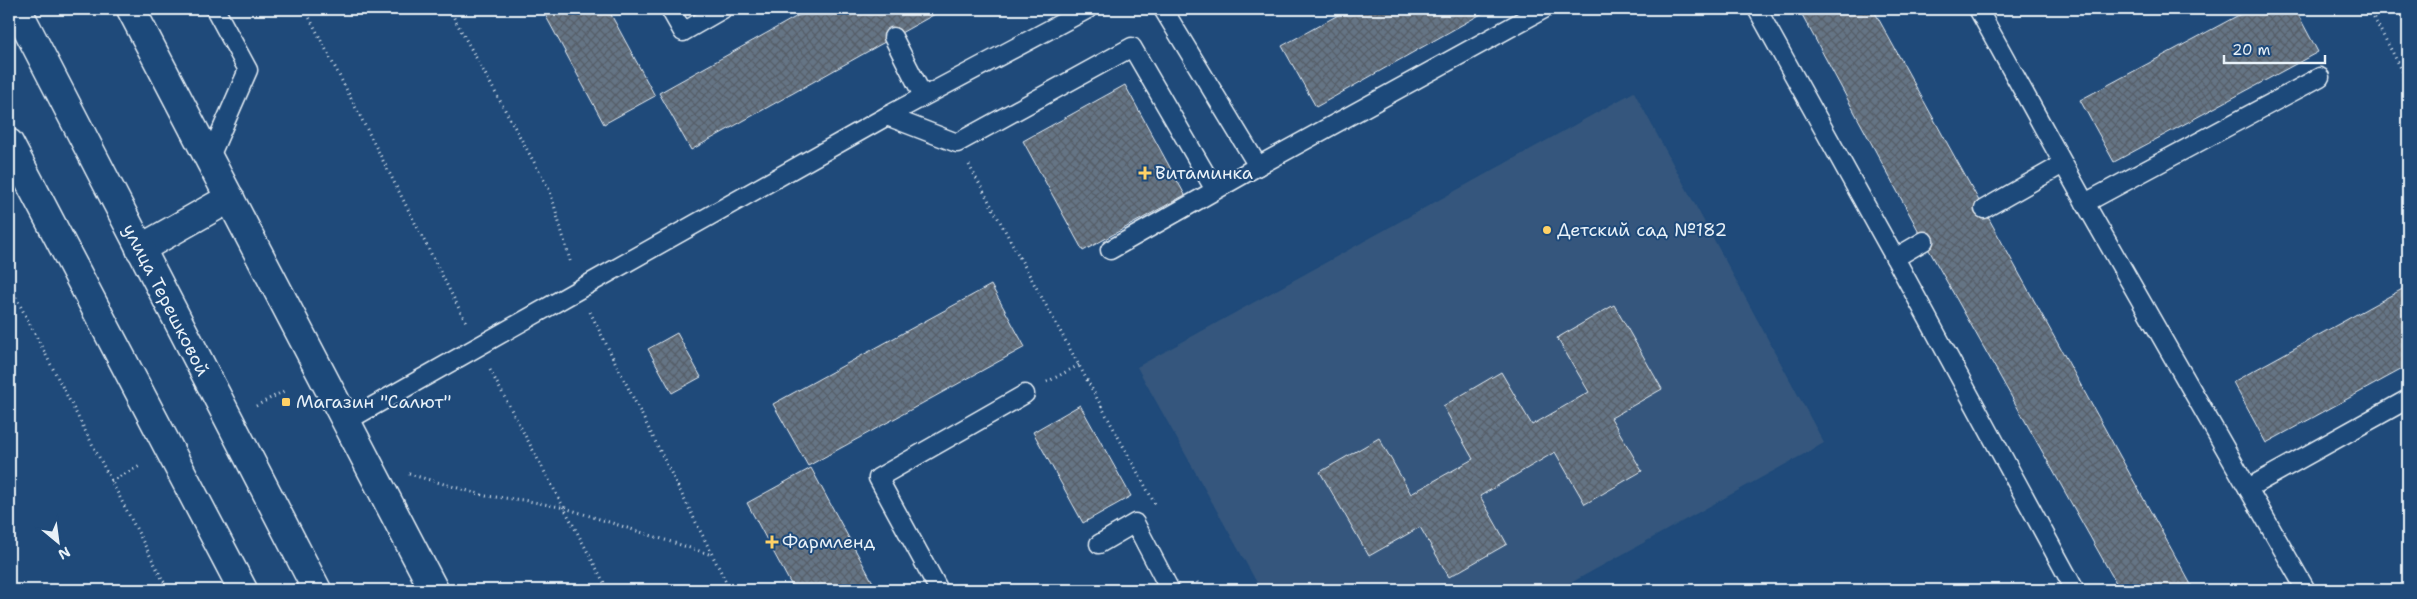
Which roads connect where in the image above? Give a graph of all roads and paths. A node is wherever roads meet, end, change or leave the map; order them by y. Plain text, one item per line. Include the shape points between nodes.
1 (17, 9) edge
2 (131, 9) edge
3 (215, 9) edge
4 (306, 9) edge
5 (450, 9) edge
6 (670, 9) edge
7 (723, 9) edge
8 (1088, 9) edge
9 (1163, 9) edge
10 (1544, 9) edge
11 (1757, 9) edge
12 (1978, 9) edge
13 (2369, 9) edge
14 (893, 37) dead end
15 (2320, 77) dead end
16 (2408, 81) edge
17 (923, 96) junction
18 (887, 116) junction
19 (9, 143) edge
20 (957, 143) junction
21 (209, 159) junction
22 (2063, 164) junction
23 (1258, 166) junction
24 (1215, 190) junction
25 (230, 198) junction
26 (2085, 203) junction
27 (1984, 209) dead end
28 (1924, 241) dead end
29 (140, 249) junction
30 (1110, 250) dead end
31 (1895, 258) junction
32 (9, 284) edge
33 (579, 291) junction
34 (478, 347) junction
35 (1079, 365) junction
36 (1025, 394) joint
37 (2408, 399) edge
38 (345, 422) junction
39 (364, 460) junction
40 (2248, 488) junction
41 (565, 508) junction
42 (1158, 510) dead end
43 (1099, 544) dead end
44 (712, 555) junction
45 (1192, 574) dead end
46 (168, 590) edge
47 (243, 590) edge
48 (317, 590) edge
49 (434, 590) edge
50 (608, 590) edge
51 (730, 590) edge
52 (939, 590) edge
53 (1170, 590) edge
54 (1201, 590) edge
55 (2075, 590) edge
56 (2306, 590) edge

1 - 29 main road, улица Терешковой
2 - 21 main road
3 - 21 lane via 248,70
4 - 34 path
5 - 33 path via 550,191
6 - 7 lane via 683,32
8 - 17 lane
9 - 23 lane
10 - 23 lane
11 - 31 lane
12 - 22 lane
13 - 16 path
14 - 17 lane
15 - 26 lane
17 - 18 lane
18 - 20 lane
18 - 33 lane via 679,231
19 - 47 main road
20 - 24 lane via 1132,47
20 - 35 path
21 - 25 main road
22 - 26 lane
22 - 27 lane
23 - 24 lane
24 - 30 lane
25 - 29 main road
25 - 38 main road
26 - 40 lane
28 - 31 lane
29 - 48 main road, улица Терешковой
31 - 55 lane
32 - 46 path
33 - 34 lane
33 - 44 path
34 - 38 lane
34 - 41 path
35 - 36 path
35 - 42 path
36 - 52 lane via 878,478
37 - 40 lane
38 - 39 main road
39 - 41 path via 486,496
39 - 49 main road
40 - 56 lane
41 - 44 path
41 - 50 path
43 - 53 lane via 1135,523
44 - 51 path
45 - 54 path

